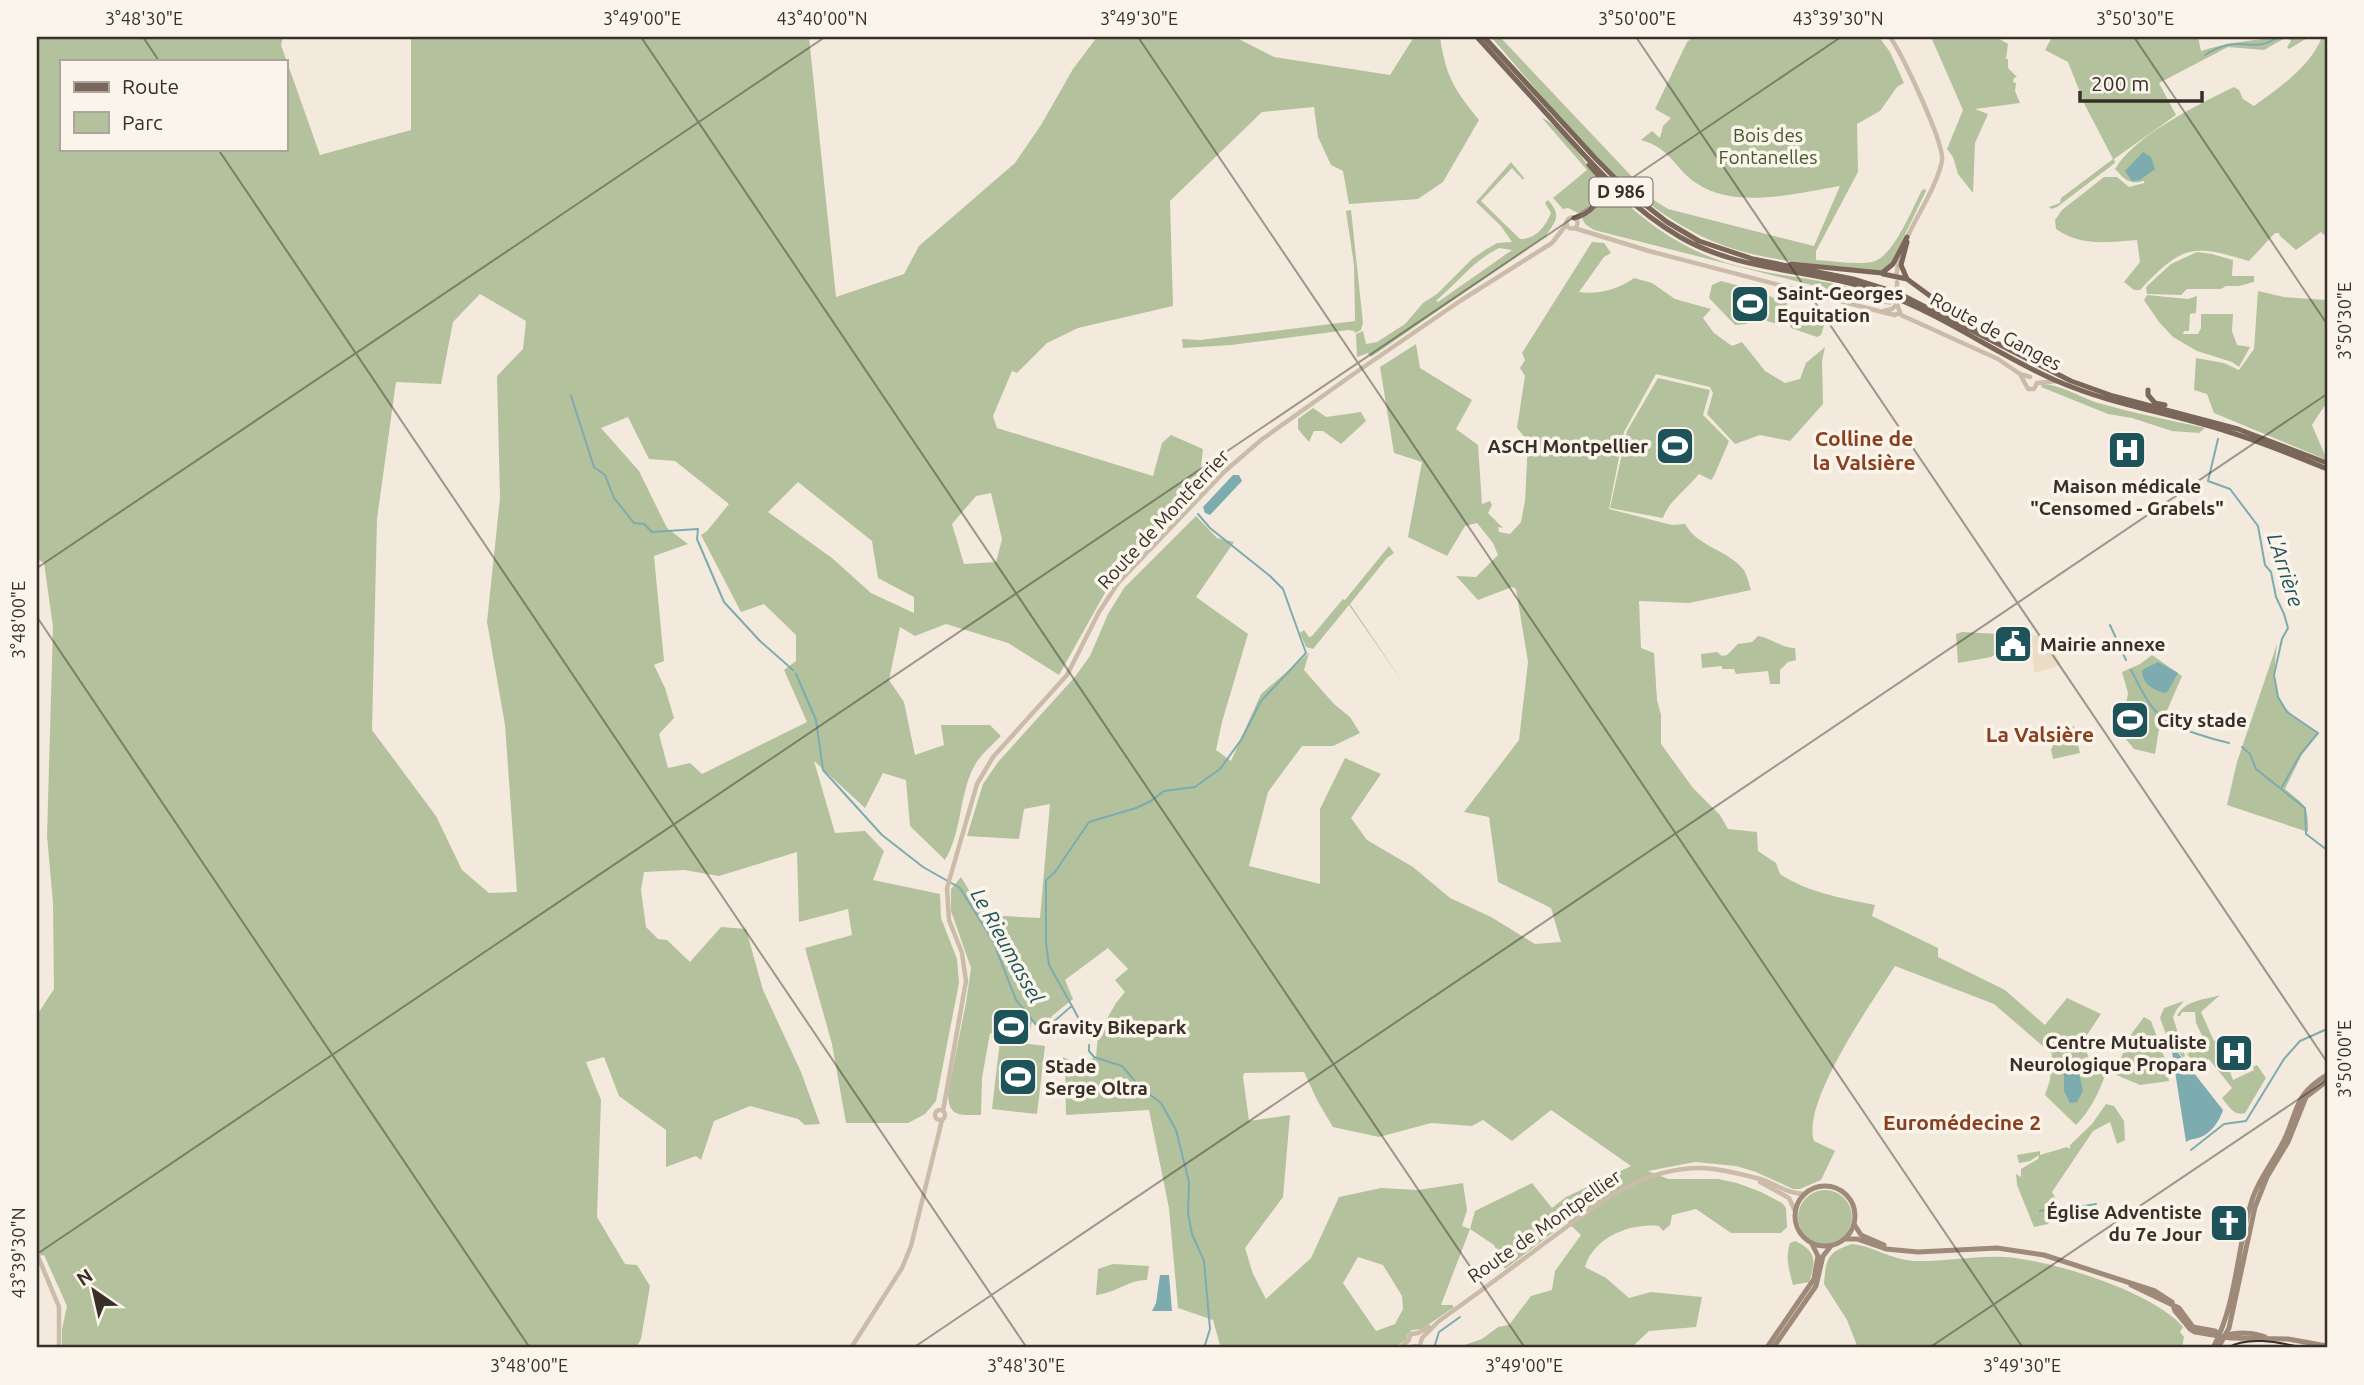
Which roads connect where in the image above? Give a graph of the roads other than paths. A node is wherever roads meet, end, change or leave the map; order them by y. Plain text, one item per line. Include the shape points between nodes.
1 (1477, 37) edge
2 (1485, 37) edge
3 (1890, 37) edge
4 (1534, 99) junction
5 (1572, 225) junction
6 (1907, 237) junction
7 (1713, 247) junction
8 (1876, 273) junction
9 (1896, 279) junction
10 (1907, 279) junction
11 (1896, 309) junction
12 (1986, 338) junction
13 (2020, 374) junction
14 (2030, 377) junction
15 (2057, 381) junction
16 (2025, 382) junction
17 (2037, 383) junction
18 (2148, 390) dead end
19 (2169, 410) junction
20 (2327, 463) edge
21 (2327, 469) edge
22 (2327, 1078) edge
23 (1757, 1179) junction
24 (1805, 1194) junction
25 (1795, 1211) junction
26 (1854, 1224) junction
27 (1844, 1239) junction
28 (1812, 1244) junction
29 (1831, 1246) junction
30 (1891, 1249) junction
31 (37, 1254) edge
32 (2173, 1305) junction
33 (2231, 1320) junction
34 (2202, 1334) junction
35 (2241, 1334) junction
36 (1420, 1335) junction
37 (2222, 1336) junction
38 (2265, 1337) junction
39 (1409, 1345) edge
40 (2327, 1346) edge
41 (59, 1348) edge
42 (851, 1348) edge
43 (1400, 1348) edge
44 (1768, 1348) edge
45 (2215, 1348) edge

1 - 4 main road, Route de Ganges / D 986
2 - 7 main road, Route de Ganges / D 986 via 1630,193 1667,222
3 - 6 street via 1943,156
4 - 5 main road via 1602,181 1594,207
4 - 15 main road, Route de Ganges / D 986 via 1622,193 1681,237 1740,261 1892,296
5 - 11 street via 1588,234 1893,315
5 - 42 street, Route de Montferrier via 1261,440 1224,472 1109,596 1067,675 983,771 947,888 949,920 962,953 966,981 941,1109 945,1116 911,1246
6 - 8 main road via 1889,269
6 - 9 street
6 - 10 main road via 1901,265
7 - 8 main road, D 986 via 1792,264
7 - 12 main road, Route de Ganges / D 986 via 1891,290
8 - 9 main road, D 986
9 - 10 main road, D 986
9 - 11 street, bridge
10 - 12 main road, D 986
11 - 13 street
12 - 19 main road, Route de Ganges / D 986 via 2071,382
13 - 14 street
13 - 16 street
14 - 16 street
14 - 17 street
15 - 17 street
15 - 21 main road, Route de Ganges / D 986 via 2113,402 2228,431
16 - 17 street via 2030,390
18 - 19 main road via 2150,399
19 - 20 main road, Route de Ganges / D 986 via 2238,429
22 - 33 main road via 2306,1097 2288,1142 2261,1189
22 - 37 main road via 2311,1086 2300,1099 2253,1197
23 - 24 street, Route de Montpellier via 1792,1194
23 - 25 street, Route de Montpellier via 1789,1198
23 - 36 street, Route de Montpellier via 1700,1168 1671,1170 1634,1182
24 - 25 main road
24 - 26 main road via 1826,1186 1842,1191 1854,1209
25 - 28 main road via 1798,1231
26 - 27 main road
26 - 30 main road via 1861,1235
27 - 29 main road
27 - 30 main road
28 - 29 main road
28 - 44 main road via 1818,1256 1814,1279
29 - 44 main road via 1816,1286
30 - 32 main road via 2020,1250 2110,1276
31 - 41 street via 59,1307
32 - 34 main road via 2190,1329
32 - 37 main road via 2193,1327
33 - 35 main road
33 - 37 main road
34 - 37 main road
34 - 45 main road
35 - 37 main road
35 - 38 main road
36 - 39 street, Route de Montpellier via 1410,1335
36 - 39 street, Route de Montpellier via 1420,1345
37 - 38 main road
37 - 45 main road
38 - 40 main road
39 - 43 street, Route de Montpellier

